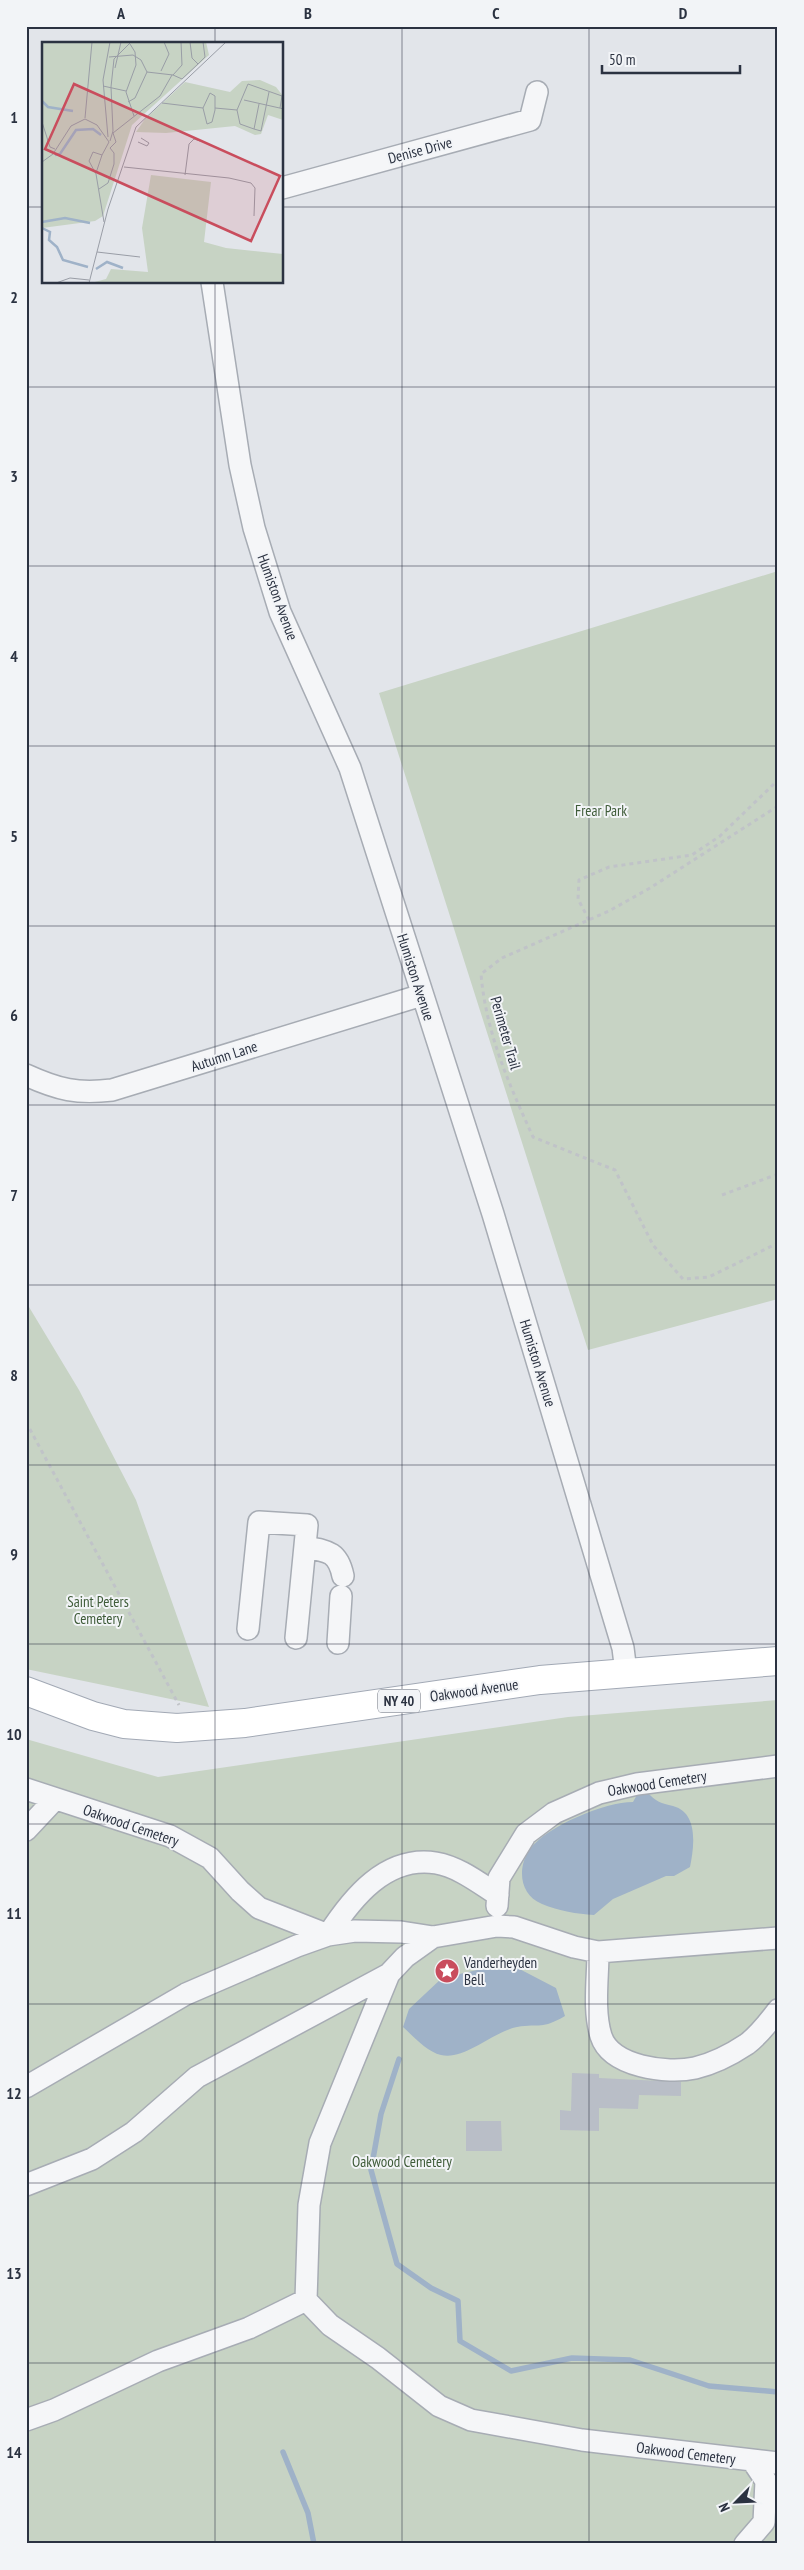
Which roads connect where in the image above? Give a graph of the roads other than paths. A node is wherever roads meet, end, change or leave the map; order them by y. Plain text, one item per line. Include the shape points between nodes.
1 (537, 92) dead end
2 (284, 187) edge
3 (212, 284) edge
4 (422, 995) junction
5 (26, 1075) edge
6 (305, 1547) junction
7 (248, 1629) dead end
8 (296, 1638) dead end
9 (338, 1643) dead end
10 (778, 1661) edge
11 (626, 1672) junction
12 (26, 1692) edge
13 (778, 1766) edge
14 (26, 1788) edge
15 (55, 1799) junction
16 (26, 1830) edge
17 (498, 1896) junction
18 (497, 1926) junction
19 (328, 1935) junction
20 (432, 1937) junction
21 (778, 1938) edge
22 (598, 1952) junction
23 (389, 1974) junction
24 (778, 2010) edge
25 (26, 2087) edge
26 (26, 2185) edge
27 (306, 2300) junction
28 (26, 2420) edge
29 (752, 2460) junction
30 (778, 2463) edge
31 (745, 2544) edge

1 - 2 street, Denise Drive via 530,120
3 - 4 street, Humiston Avenue via 240,465 254,528 280,612 350,768
4 - 5 street, Autumn Lane via 112,1090 84,1093 50,1086
4 - 11 street, Humiston Avenue via 493,1214 623,1648
6 - 7 street via 307,1525 259,1522
6 - 8 street
6 - 9 street via 327,1550 340,1562 342,1586
10 - 11 main road, Oakwood Avenue / NY 40
11 - 12 main road, Oakwood Avenue / NY 40 via 540,1680 245,1723 191,1727 152,1728 124,1724
13 - 17 street, Oakwood Cemetery via 637,1784 599,1793 554,1813 526,1834 499,1878
14 - 15 street, Oakwood Cemetery
15 - 16 street
15 - 19 street, Oakwood Cemetery via 170,1836 210,1858 259,1908
17 - 18 street, Oakwood Cemetery
17 - 19 street via 465,1874 437,1863 406,1864 380,1874 340,1915
18 - 20 street, Oakwood Cemetery
18 - 22 street, Oakwood Cemetery via 514,1927
19 - 20 street, Oakwood Cemetery via 356,1931 401,1932
19 - 25 street, Oakwood Cemetery via 186,1994
20 - 23 street, Oakwood Cemetery
21 - 22 street, Oakwood Cemetery
22 - 24 street via 597,2015 601,2037 612,2054 635,2065 694,2068 720,2059 748,2044
23 - 26 street, Oakwood Cemetery via 196,2077 134,2132 92,2160
23 - 27 street, Oakwood Cemetery via 320,2143 309,2205
27 - 28 street via 249,2328 158,2361
27 - 29 street, Oakwood Cemetery via 330,2325 439,2406 471,2420 582,2440
29 - 30 street, Oakwood Cemetery
29 - 31 street via 766,2481 764,2522

